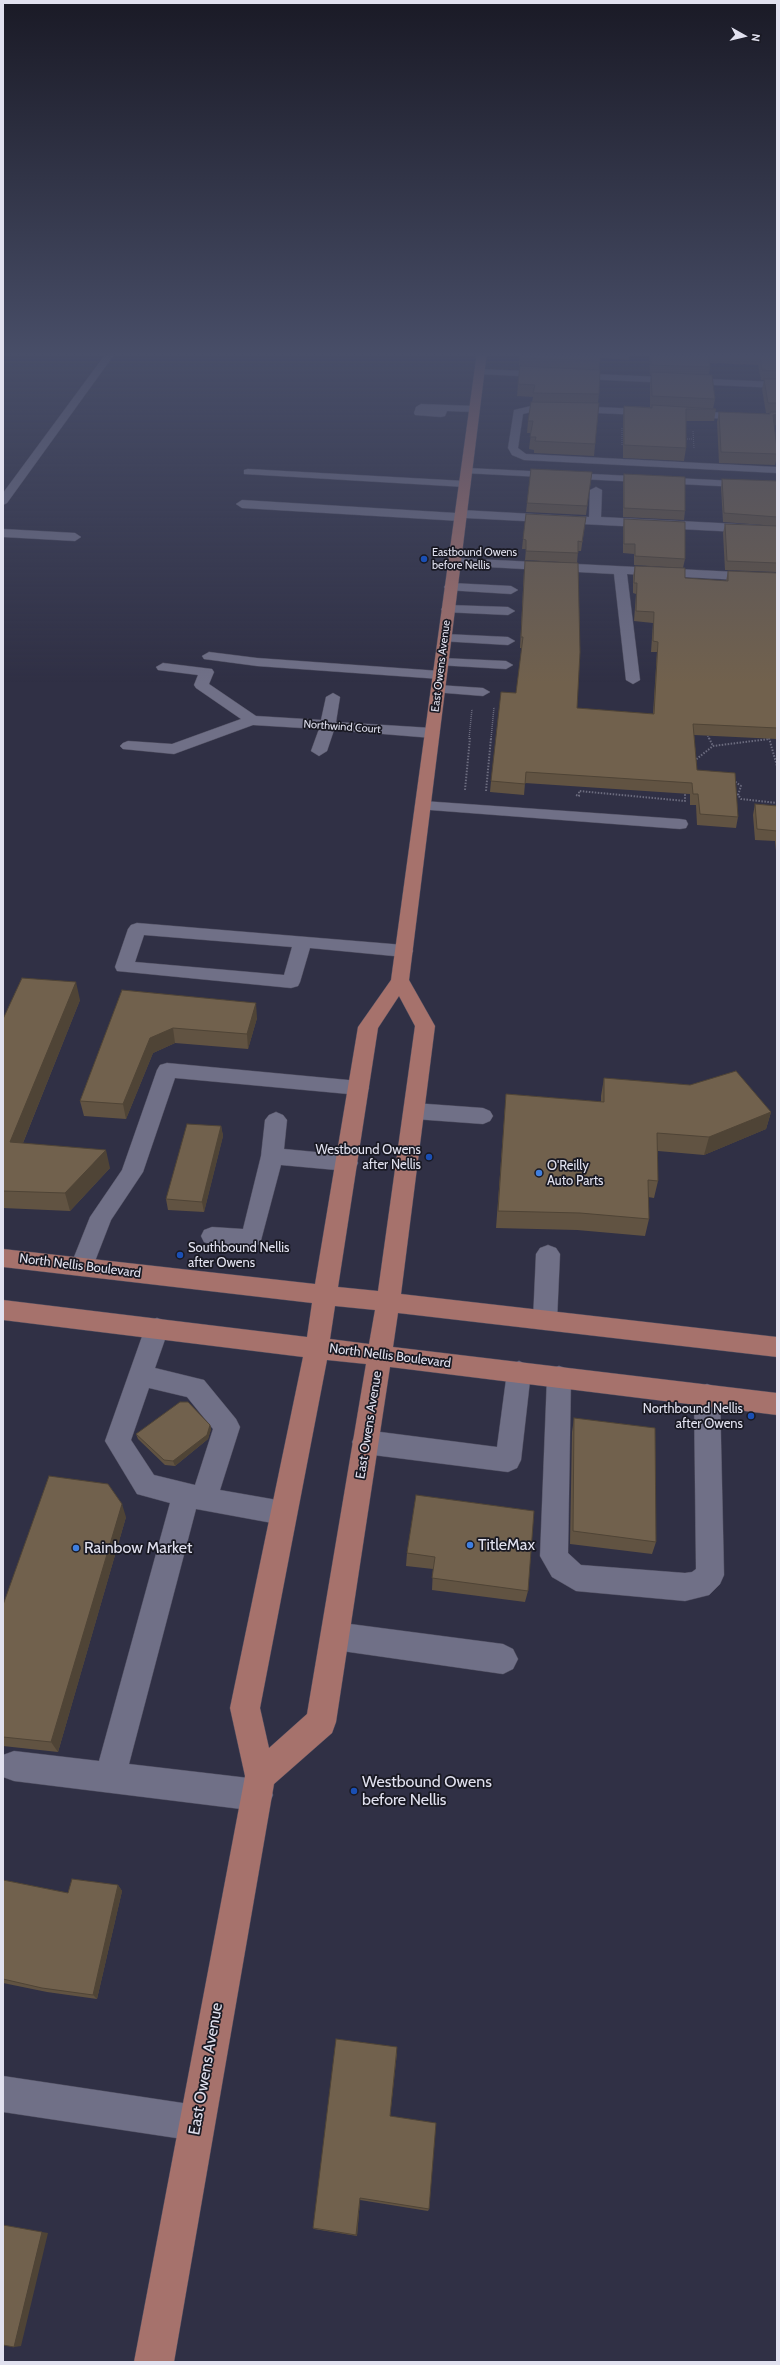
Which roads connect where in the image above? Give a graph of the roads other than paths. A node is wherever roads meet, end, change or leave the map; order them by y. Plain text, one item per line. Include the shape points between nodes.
1 (31, 462) edge
2 (468, 462) edge
3 (583, 462) edge
4 (698, 462) edge
5 (777, 470) edge
6 (248, 472) dead end
7 (466, 477) junction
8 (582, 477) junction
9 (777, 486) edge
10 (596, 490) dead end
11 (3, 501) edge
12 (242, 504) dead end
13 (461, 515) junction
14 (595, 521) junction
15 (777, 530) edge
16 (3, 533) edge
17 (75, 537) dead end
18 (455, 562) junction
19 (620, 570) junction
20 (777, 578) edge
21 (451, 586) junction
22 (511, 590) dead end
23 (448, 609) junction
24 (508, 611) dead end
25 (445, 638) junction
26 (508, 640) dead end
27 (209, 656) dead end
28 (506, 665) dead end
29 (163, 667) dead end
30 (440, 675) junction
31 (633, 680) dead end
32 (483, 692) dead end
33 (333, 697) dead end
34 (252, 720) junction
35 (328, 726) junction
36 (432, 733) junction
37 (128, 746) dead end
38 (319, 751) dead end
39 (423, 806) junction
40 (680, 824) dead end
41 (303, 942) junction
42 (404, 951) junction
43 (400, 980) junction
44 (359, 1088) junction
45 (414, 1111) junction
46 (483, 1116) dead end
47 (276, 1120) dead end
48 (272, 1156) junction
49 (347, 1163) junction
50 (212, 1236) dead end
51 (548, 1254) dead end
52 (3, 1258) edge
53 (82, 1267) junction
54 (326, 1295) junction
55 (388, 1302) junction
56 (3, 1310) edge
57 (545, 1320) junction
58 (157, 1328) junction
59 (317, 1347) junction
60 (777, 1347) edge
61 (380, 1355) junction
62 (518, 1372) junction
63 (142, 1376) junction
64 (559, 1377) junction
65 (707, 1395) junction
66 (777, 1404) edge
67 (365, 1442) junction
68 (195, 1497) junction
69 (283, 1513) junction
70 (335, 1636) junction
71 (503, 1659) dead end
72 (14, 1766) dead end
73 (110, 1778) junction
74 (258, 1786) junction
75 (3, 2094) edge
76 (196, 2123) junction
77 (154, 2362) edge

1 - 11 street
2 - 7 main road, East Owens Avenue
3 - 8 street
4 - 5 street
6 - 7 street
7 - 8 street
7 - 13 main road, East Owens Avenue
8 - 9 street
10 - 14 street
12 - 13 street
13 - 14 street
13 - 18 main road, East Owens Avenue
14 - 15 street
16 - 17 street
18 - 19 street
18 - 21 main road, East Owens Avenue
19 - 20 street
19 - 31 street
21 - 22 street
21 - 23 main road, East Owens Avenue
23 - 24 street
23 - 25 main road, East Owens Avenue
25 - 26 street
25 - 30 main road, East Owens Avenue
27 - 30 street via 257,662
28 - 30 street
29 - 34 street via 207,672 201,685
30 - 32 street
30 - 36 main road, East Owens Avenue
33 - 35 street
34 - 35 street, Northwind Court
34 - 37 street via 174,749
35 - 36 street, Northwind Court
35 - 38 street
36 - 39 main road, East Owens Avenue
39 - 40 street
39 - 42 main road, East Owens Avenue
41 - 41 street via 291,982 124,966 137,929
41 - 42 street
42 - 43 main road, East Owens Avenue
43 - 44 main road, East Owens Avenue via 368,1027
43 - 45 main road, East Owens Avenue via 425,1026
44 - 49 main road, East Owens Avenue
44 - 53 street via 167,1070 132,1172 101,1217
45 - 46 street
45 - 55 main road, East Owens Avenue
47 - 48 street
48 - 49 street
48 - 50 street via 252,1238
49 - 54 main road, East Owens Avenue
51 - 57 street
52 - 53 main road, North Nellis Boulevard
53 - 54 main road, North Nellis Boulevard
54 - 55 main road, North Nellis Boulevard
54 - 59 main road, East Owens Avenue
55 - 57 main road, North Nellis Boulevard
55 - 61 main road, East Owens Avenue
56 - 58 main road, North Nellis Boulevard
57 - 60 main road, North Nellis Boulevard
58 - 59 main road, North Nellis Boulevard
58 - 63 street
59 - 61 main road, North Nellis Boulevard
59 - 69 main road, East Owens Avenue
61 - 62 main road, North Nellis Boulevard
61 - 67 main road, East Owens Avenue
62 - 64 main road, North Nellis Boulevard
62 - 67 street via 508,1460
63 - 68 street via 118,1441 146,1485
63 - 68 street via 195,1388 227,1427
64 - 65 main road, North Nellis Boulevard
64 - 65 street via 554,1556 562,1568 576,1578 685,1587 699,1585 710,1575
65 - 66 main road, North Nellis Boulevard
67 - 70 main road, East Owens Avenue
68 - 69 street
68 - 73 street
69 - 74 main road, East Owens Avenue via 245,1708
70 - 71 street
70 - 74 main road, East Owens Avenue via 322,1722
72 - 73 street
73 - 74 street
74 - 76 main road, East Owens Avenue
75 - 76 street
76 - 77 main road, East Owens Avenue

